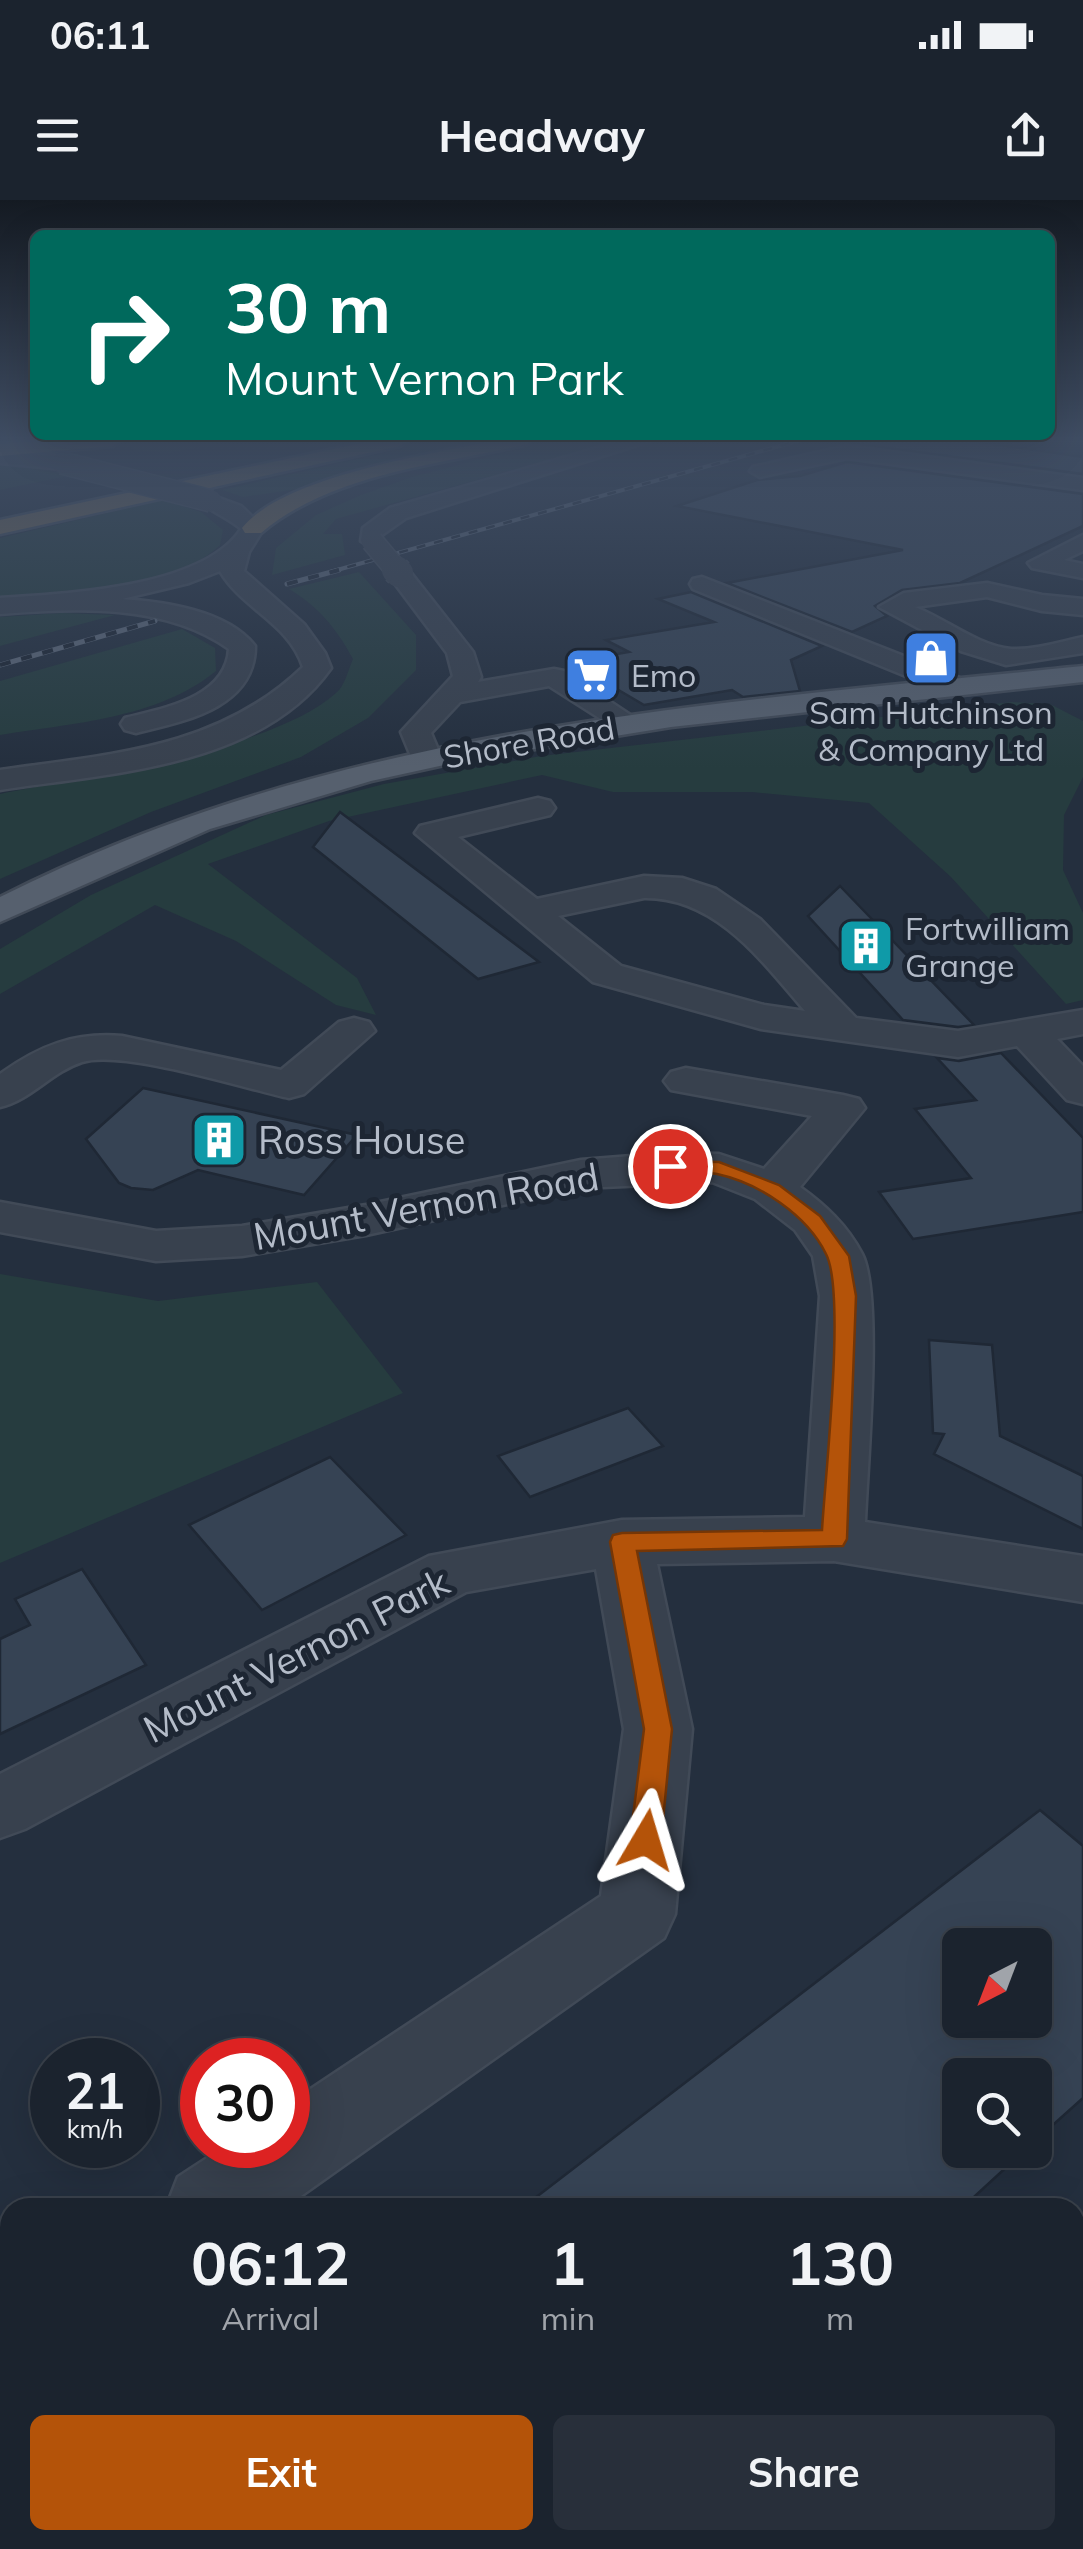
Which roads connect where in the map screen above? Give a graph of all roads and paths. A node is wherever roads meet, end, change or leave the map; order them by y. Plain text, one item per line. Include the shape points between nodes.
1 (228, 550) edge
2 (241, 550) edge
3 (379, 550) edge
4 (1067, 550) edge
5 (1083, 571) edge
6 (702, 584) dead end
7 (1008, 585) junction
8 (1083, 591) edge
9 (54, 603) junction
10 (0, 606) edge
11 (1083, 607) edge
12 (1083, 645) edge
13 (567, 649) dead end
14 (1083, 674) edge
15 (554, 677) junction
16 (960, 688) junction
17 (450, 694) junction
18 (629, 724) junction
19 (109, 730) dead end
20 (426, 759) junction
21 (0, 780) edge
22 (538, 808) dead end
23 (0, 911) edge
24 (530, 912) junction
25 (1083, 1022) edge
26 (843, 1028) junction
27 (354, 1031) dead end
28 (1028, 1032) junction
29 (686, 1082) dead end
30 (1083, 1091) edge
31 (0, 1094) edge
32 (772, 1189) junction
33 (0, 1217) edge
34 (834, 1539) junction
35 (622, 1542) junction
36 (1083, 1579) edge
37 (0, 1808) edge
38 (224, 2198) edge

1 - 9 street via 180,578
2 - 21 street via 232,571 237,580 308,640 314,654 317,668 292,695 223,735
3 - 17 street, bridge via 460,652 466,677
4 - 5 street via 1040,563
6 - 16 street
7 - 8 street
7 - 11 street
7 - 12 street via 892,607 1006,657
9 - 10 street
9 - 19 street via 168,614 208,625 242,646 244,660 229,686 176,712
13 - 15 street via 522,656
14 - 16 main road, Shore Road
15 - 17 street
15 - 18 street
16 - 18 main road, Shore Road
17 - 20 street via 416,732
18 - 20 main road, Shore Road
20 - 23 main road, Shore Road via 260,801
22 - 24 street via 432,833
24 - 26 street via 608,974 761,1018
24 - 26 street via 624,890 681,889 728,908
25 - 28 street
26 - 28 street via 958,1044
27 - 31 street via 288,1086 116,1048 84,1047
28 - 30 street
29 - 32 street via 843,1108
32 - 33 street, Mount Vernon Road via 719,1168 581,1174 242,1241 156,1246
32 - 34 street, Mount Vernon Road via 813,1220 838,1256 846,1296
34 - 35 street, Mount Vernon Park
34 - 36 street, Mount Vernon Park
35 - 37 street, Mount Vernon Park via 451,1572
35 - 38 street via 658,1729 637,1914

